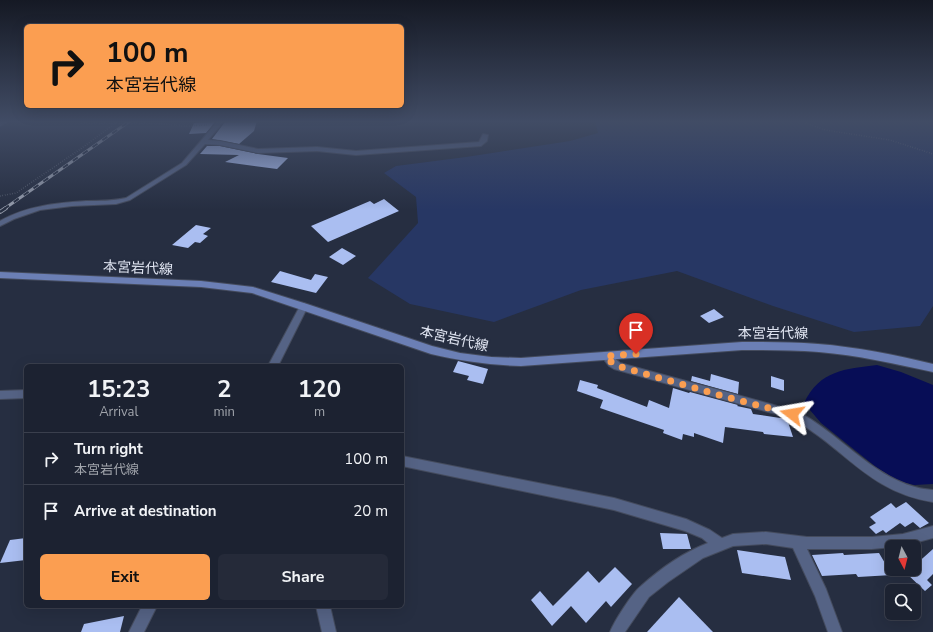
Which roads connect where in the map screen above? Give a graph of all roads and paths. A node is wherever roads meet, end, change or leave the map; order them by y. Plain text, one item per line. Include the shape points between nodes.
1 (78, 150) edge
2 (197, 150) edge
3 (256, 150) edge
4 (288, 150) edge
5 (324, 150) edge
6 (394, 150) edge
7 (922, 150) edge
8 (933, 154) edge
9 (0, 196) edge
10 (0, 224) edge
11 (0, 275) edge
12 (304, 306) junction
13 (606, 356) junction
14 (274, 364) edge
15 (933, 368) edge
16 (24, 394) edge
17 (0, 395) edge
18 (404, 461) edge
19 (933, 496) edge
20 (933, 532) edge
21 (797, 542) junction
22 (721, 545) junction
23 (149, 608) edge
24 (323, 608) edge
25 (136, 632) edge
26 (329, 632) edge
27 (617, 632) edge
28 (835, 632) edge

1 - 9 path via 16,193
2 - 10 street via 178,169 128,199 33,211
3 - 4 street
5 - 6 street via 361,153
7 - 8 path
11 - 12 main road, 本宮岩代線 via 220,286 253,290
12 - 13 main road, 本宮岩代線 via 412,344 460,357 520,362
12 - 14 street
13 - 15 main road, 本宮岩代線 via 742,346 800,346 840,350
13 - 19 street via 618,366 800,418 891,483 912,493
16 - 17 street
18 - 22 street via 614,504 686,525 706,534
20 - 21 street via 903,540 872,543
21 - 22 street via 766,538 733,540
21 - 28 street
22 - 27 street via 699,553 662,576 644,592
23 - 25 street
24 - 26 street

